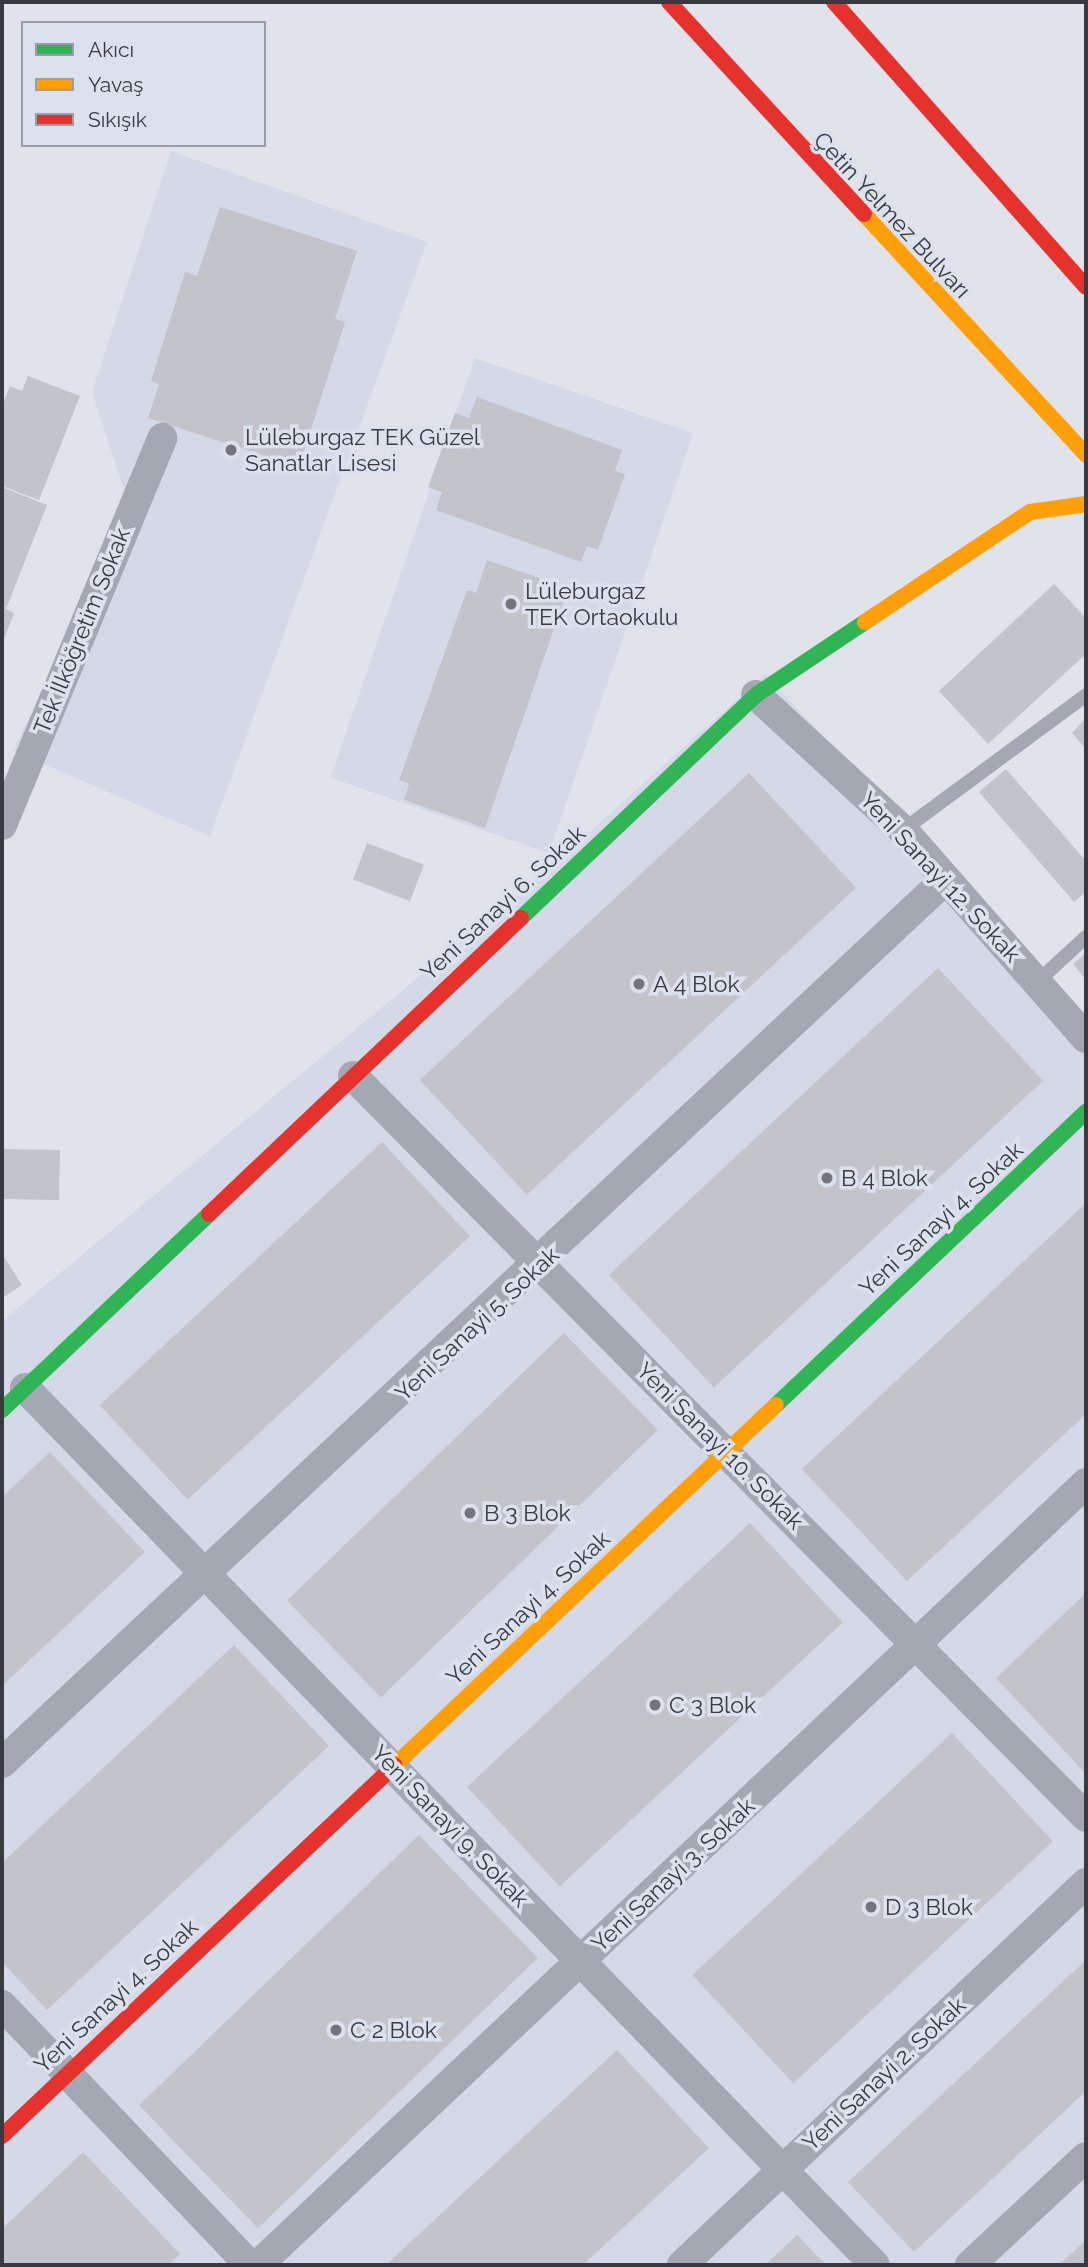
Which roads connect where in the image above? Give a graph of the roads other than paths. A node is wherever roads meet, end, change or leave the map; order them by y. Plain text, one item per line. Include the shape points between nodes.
1 (668, 2) edge
2 (834, 2) edge
3 (1086, 287) edge
4 (162, 438) dead end
5 (1086, 456) edge
6 (1086, 504) edge
7 (756, 695) junction
8 (1086, 695) edge
9 (3, 821) edge
10 (903, 830) junction
11 (946, 880) junction
12 (1086, 937) edge
13 (1037, 982) junction
14 (1086, 1038) edge
15 (353, 1076) junction
16 (1086, 1112) edge
17 (541, 1265) junction
18 (25, 1388) junction
19 (2, 1410) edge
20 (726, 1453) junction
21 (1086, 1483) edge
22 (206, 1574) junction
23 (916, 1646) junction
24 (2, 1763) edge
25 (392, 1767) junction
26 (1086, 1817) edge
27 (1086, 1883) edge
28 (581, 1961) junction
29 (2, 2005) edge
30 (67, 2073) junction
31 (2, 2136) edge
32 (1086, 2157) edge
33 (782, 2170) junction
34 (250, 2265) edge
35 (258, 2265) edge
36 (682, 2265) edge
37 (875, 2265) edge
38 (970, 2265) edge

1 - 5 street, Çetin Yelmez Bulvarı
2 - 3 street
4 - 9 street, Tek İlköğretim Sokak
6 - 7 street, Yeni Sanayi 6. Sokak via 1030,512
7 - 10 street, Yeni Sanayi 12. Sokak
7 - 15 street, Yeni Sanayi 6. Sokak
8 - 10 lane
10 - 11 street, Yeni Sanayi 12. Sokak
11 - 13 street, Yeni Sanayi 12. Sokak
11 - 17 street, Yeni Sanayi 5. Sokak
12 - 13 lane
13 - 14 street, Yeni Sanayi 12. Sokak
15 - 17 street, Yeni Sanayi 10. Sokak
15 - 18 street, Yeni Sanayi 6. Sokak
16 - 20 street, Yeni Sanayi 4. Sokak
17 - 20 street, Yeni Sanayi 10. Sokak
17 - 22 street, Yeni Sanayi 5. Sokak
18 - 19 street, Yeni Sanayi 6. Sokak
18 - 22 street, Yeni Sanayi 9. Sokak
20 - 23 street, Yeni Sanayi 10. Sokak
20 - 25 street, Yeni Sanayi 4. Sokak
21 - 23 street, Yeni Sanayi 3. Sokak
22 - 24 street, Yeni Sanayi 5. Sokak
22 - 25 street, Yeni Sanayi 9. Sokak
23 - 26 street, Yeni Sanayi 10. Sokak
23 - 28 street, Yeni Sanayi 3. Sokak
25 - 28 street, Yeni Sanayi 9. Sokak
25 - 30 street, Yeni Sanayi 4. Sokak
27 - 33 street, Yeni Sanayi 2. Sokak
28 - 33 street, Yeni Sanayi 9. Sokak
28 - 35 street, Yeni Sanayi 3. Sokak
29 - 30 street
30 - 31 street, Yeni Sanayi 4. Sokak
30 - 34 street
32 - 38 street
33 - 36 street, Yeni Sanayi 2. Sokak
33 - 37 street, Yeni Sanayi 9. Sokak

